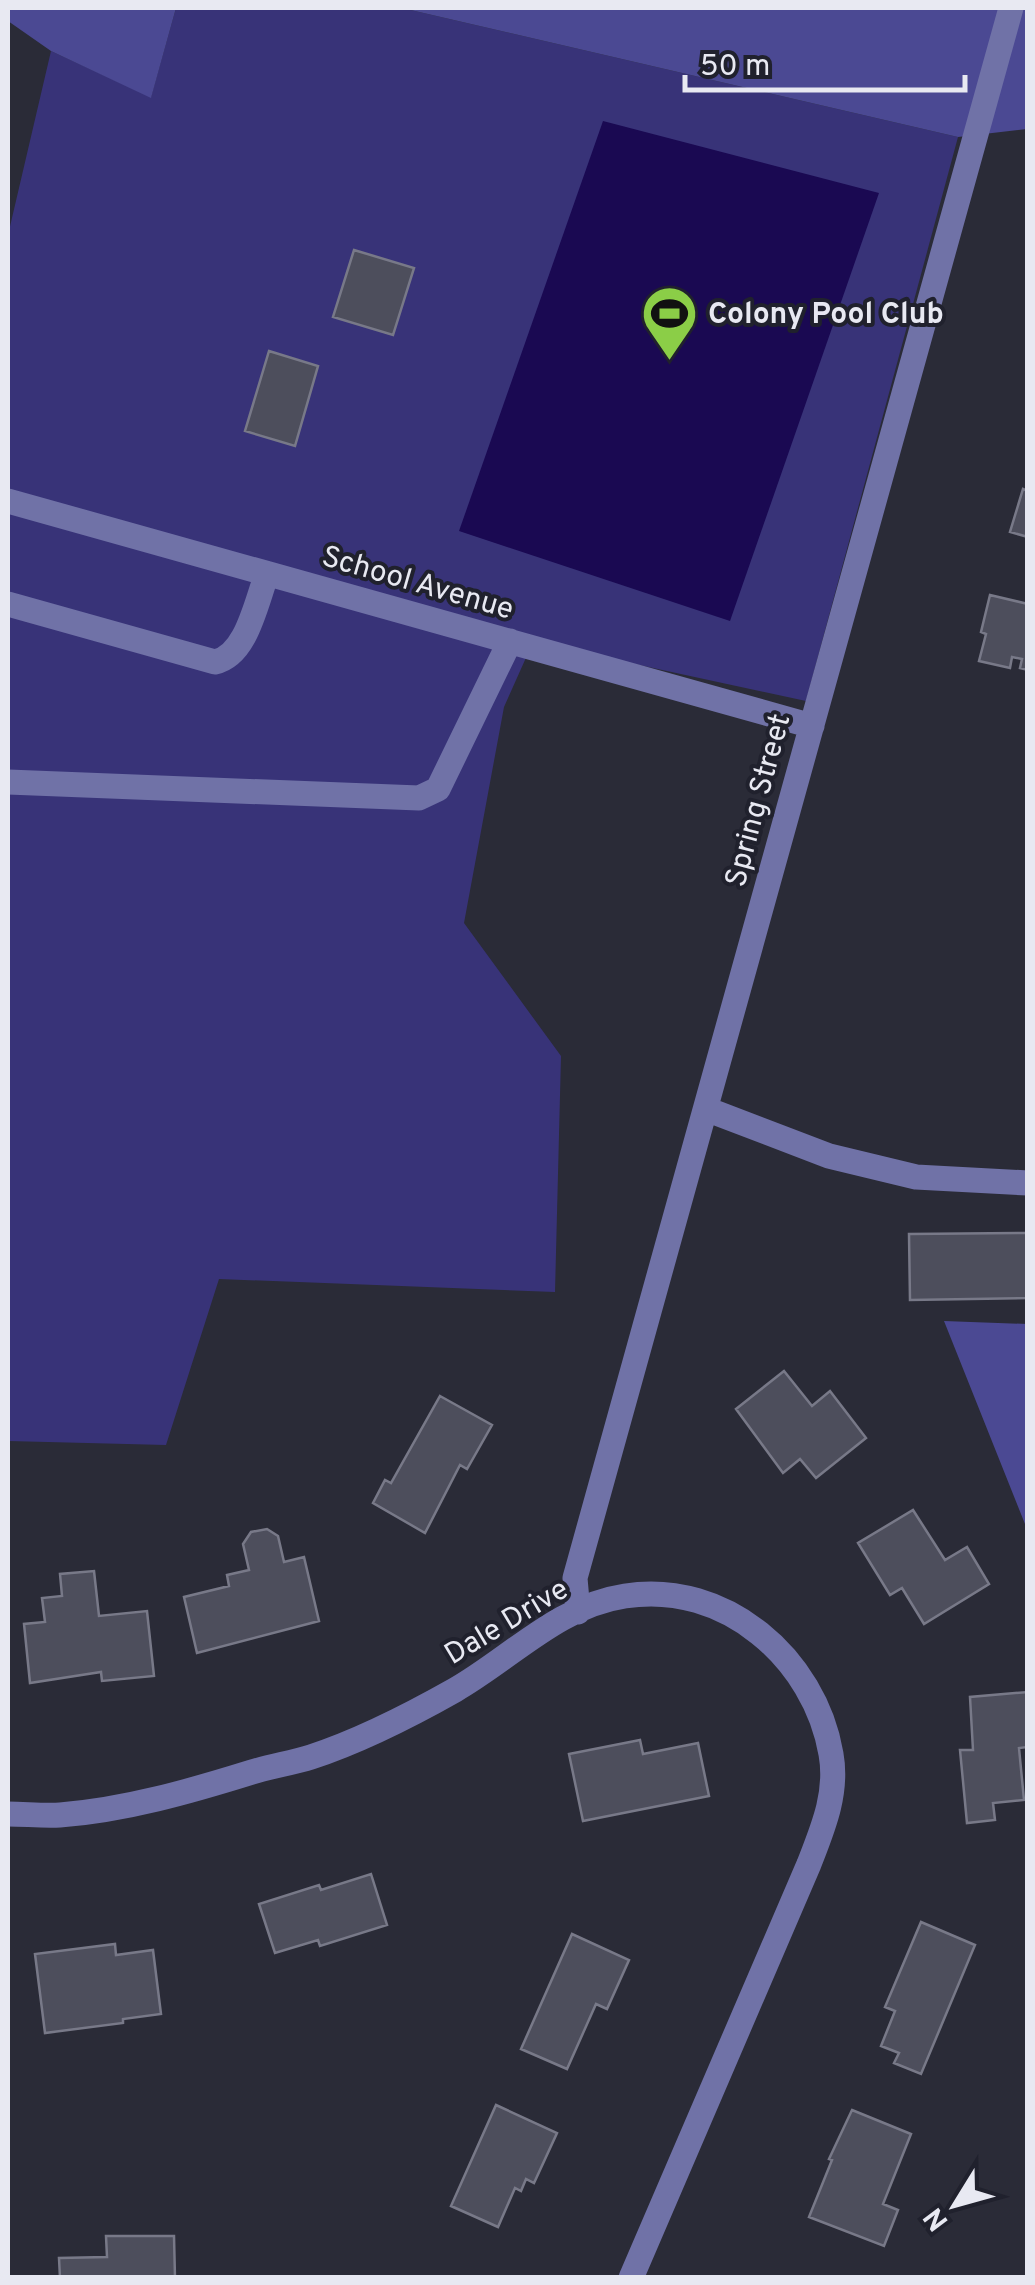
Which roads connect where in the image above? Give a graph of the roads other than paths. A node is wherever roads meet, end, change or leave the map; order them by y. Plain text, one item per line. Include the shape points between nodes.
1 (1011, 8) edge
2 (8, 501) edge
3 (267, 574) junction
4 (8, 604) edge
5 (510, 641) junction
6 (812, 726) junction
7 (8, 782) edge
8 (706, 1108) junction
9 (1028, 1183) edge
10 (578, 1612) junction
11 (8, 1814) edge
12 (632, 2278) edge

1 - 6 street, Spring Street
2 - 3 street, School Avenue
3 - 4 street via 239,646 215,662
3 - 5 street, School Avenue
5 - 6 street, School Avenue
5 - 7 street via 438,789 419,798
6 - 8 street, Spring Street
8 - 9 street via 829,1156 916,1177
8 - 10 street, Spring Street via 576,1578
10 - 11 street, Dale Drive via 420,1709 311,1756 165,1796 60,1815
10 - 12 street, Dale Drive via 644,1593 706,1604 748,1623 800,1674 832,1756 831,1800 809,1864

